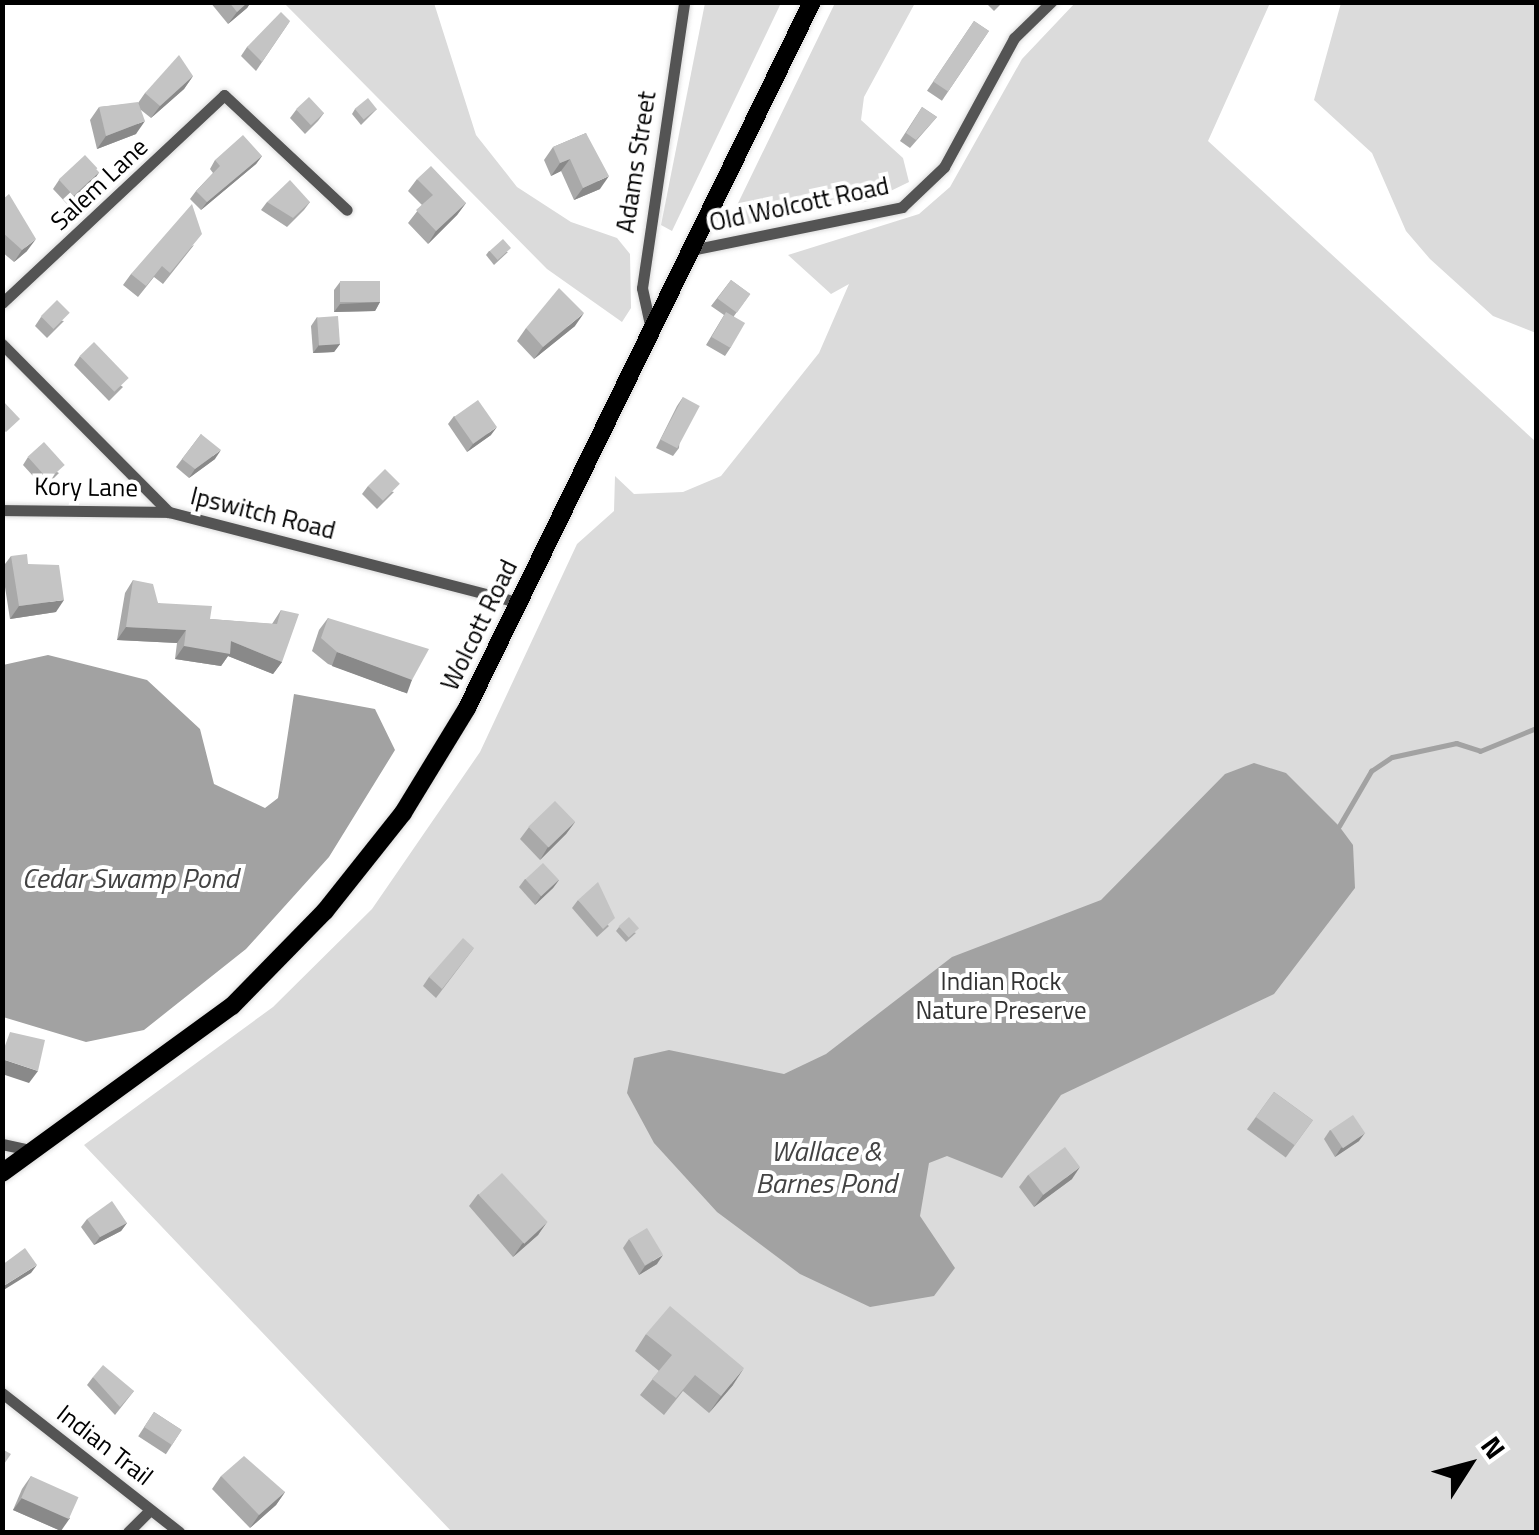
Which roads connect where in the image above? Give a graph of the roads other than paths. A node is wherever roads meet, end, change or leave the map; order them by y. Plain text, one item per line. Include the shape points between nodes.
1 (684, 2) edge
2 (812, 2) edge
3 (1051, 2) edge
4 (347, 210) dead end
5 (691, 250) junction
6 (2, 303) edge
7 (651, 329) junction
8 (2, 344) edge
9 (2, 510) edge
10 (169, 512) junction
11 (517, 602) junction
12 (2, 1144) edge
13 (35, 1151) junction
14 (2, 1173) edge
15 (2, 1393) edge
16 (150, 1510) junction
17 (128, 1532) edge
18 (178, 1532) edge

1 - 7 street, Adams Street via 642,288
2 - 5 main road, Wolcott Road
3 - 5 street, Old Wolcott Road via 1014,38 944,167 902,207
4 - 6 street, Salem Lane via 224,95
5 - 7 main road, Wolcott Road
7 - 11 main road, Wolcott Road
8 - 10 street, Ipswitch Road
9 - 10 street, Kory Lane
10 - 11 street, Ipswitch Road
11 - 13 main road, Wolcott Road via 422,785 325,912 232,1006
12 - 13 street
13 - 14 main road, Wolcott Road
15 - 16 street, Indian Trail
16 - 17 street
16 - 18 street, Indian Trail

